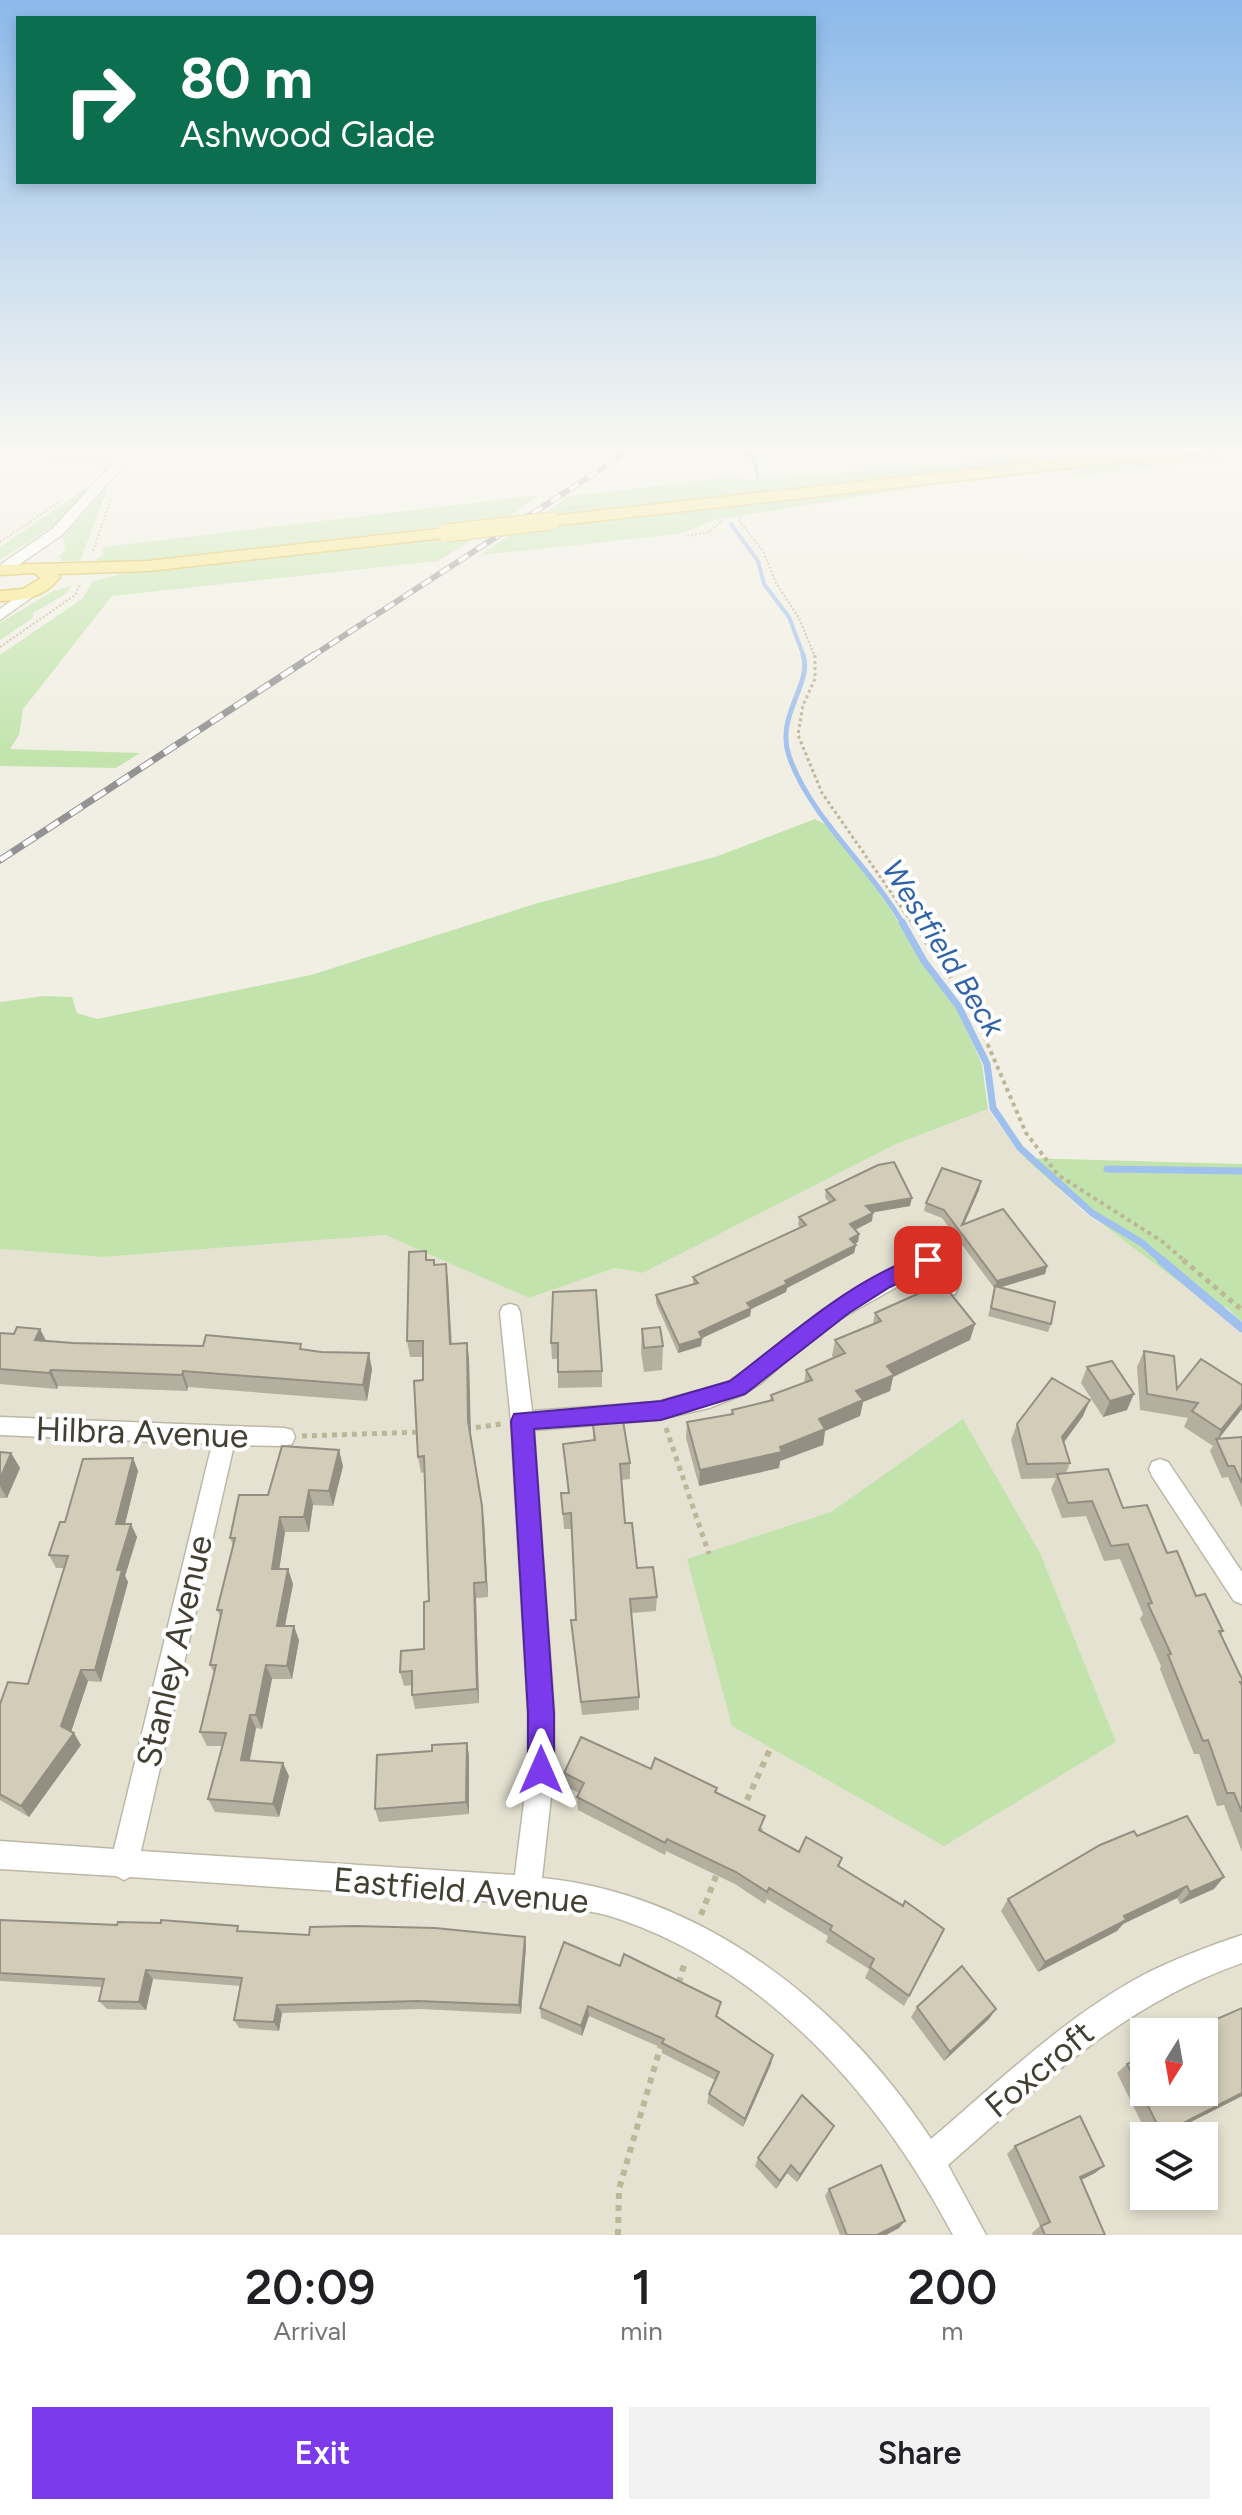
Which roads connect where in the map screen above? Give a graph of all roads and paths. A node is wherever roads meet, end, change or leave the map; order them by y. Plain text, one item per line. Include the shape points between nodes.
1 (28, 551) edge
2 (44, 551) edge
3 (281, 551) edge
4 (763, 551) edge
5 (1, 569) edge
6 (40, 579) junction
7 (80, 584) dead end
8 (0, 596) edge
9 (0, 616) edge
10 (0, 647) edge
11 (910, 1236) dead end
12 (928, 1260) junction
13 (948, 1288) edge
14 (1242, 1310) edge
15 (510, 1312) dead end
16 (661, 1410) junction
17 (522, 1421) junction
18 (0, 1426) edge
19 (459, 1430) edge
20 (427, 1431) edge
21 (225, 1435) junction
22 (284, 1437) joint
23 (1160, 1469) dead end
24 (709, 1554) dead end
25 (1242, 1593) edge
26 (771, 1747) dead end
27 (740, 1817) edge
28 (0, 1855) edge
29 (124, 1866) junction
30 (719, 1867) edge
31 (527, 1890) junction
32 (693, 1936) junction
33 (1242, 1949) edge
34 (675, 1995) edge
35 (662, 2040) edge
36 (929, 2161) junction
37 (618, 2235) edge
38 (970, 2235) edge

1 - 5 street
2 - 6 street
3 - 6 highway, bridge
4 - 14 path via 815,655 815,679 798,735 822,793 972,1008 1026,1133 1058,1175 1163,1242
5 - 6 highway
6 - 8 highway
6 - 9 street
7 - 10 path via 75,595
11 - 12 street
12 - 13 street
12 - 16 street via 842,1307 737,1388
15 - 17 street
16 - 17 street
16 - 24 path
17 - 19 path
17 - 31 street via 541,1713 541,1770
18 - 21 street, Hilbra Avenue
20 - 22 path
21 - 22 street, Hilbra Avenue
21 - 29 street, Stanley Avenue
23 - 25 street
26 - 27 path
28 - 29 street, Eastfield Avenue
29 - 31 street, Eastfield Avenue
30 - 32 path
31 - 32 street, Eastfield Avenue via 620,1905
32 - 34 path
32 - 36 street, Eastfield Avenue via 750,1970 846,2054
33 - 36 street, Foxcroft via 1209,1958 1142,1990 1086,2028
35 - 37 path via 619,2189
36 - 38 street, Eastfield Avenue

